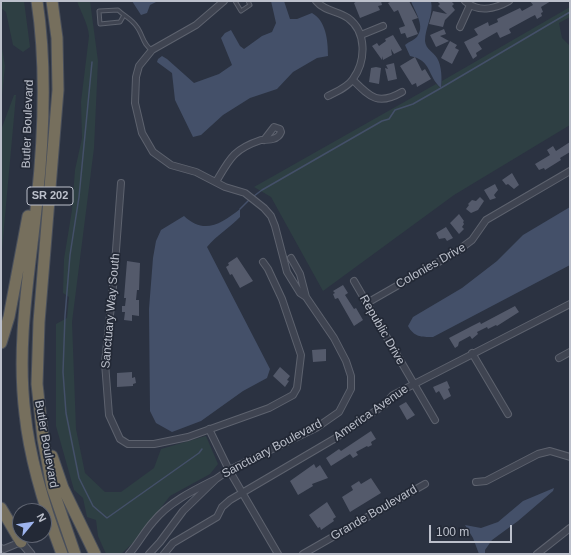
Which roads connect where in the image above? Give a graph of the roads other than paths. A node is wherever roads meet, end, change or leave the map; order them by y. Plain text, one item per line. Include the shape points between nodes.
1 (37, 1) edge
2 (52, 1) edge
3 (224, 1) edge
4 (236, 1) edge
5 (248, 1) edge
6 (316, 1) edge
7 (509, 1) edge
8 (467, 3) edge
9 (124, 15) junction
10 (383, 26) dead end
11 (460, 27) dead end
12 (361, 35) junction
13 (152, 50) junction
14 (353, 80) junction
15 (402, 92) dead end
16 (328, 96) dead end
17 (42, 131) junction
18 (264, 140) dead end
19 (570, 171) edge
20 (216, 182) junction
21 (121, 183) dead end
22 (282, 251) junction
23 (263, 262) dead end
24 (354, 281) dead end
25 (306, 297) junction
26 (367, 303) junction
27 (570, 304) edge
28 (39, 322) junction
29 (1, 343) edge
30 (570, 352) edge
31 (472, 353) junction
32 (559, 358) dead end
33 (415, 383) junction
34 (508, 414) dead end
35 (435, 420) dead end
36 (209, 429) junction
37 (570, 457) edge
38 (229, 470) junction
39 (216, 479) junction
40 (476, 482) dead end
41 (424, 484) dead end
42 (243, 492) junction
43 (1, 508) edge
44 (12, 528) edge
45 (570, 528) edge
46 (17, 543) edge
47 (21, 543) edge
48 (1, 548) edge
49 (31, 554) edge
50 (62, 554) edge
51 (75, 554) edge
52 (95, 554) edge
53 (129, 554) edge
54 (149, 554) edge
55 (164, 554) edge
56 (278, 554) edge
57 (303, 554) edge
58 (537, 554) edge

1 - 17 highway, Butler Boulevard / SR 202 via 43,66
2 - 28 highway, Butler Boulevard / SR 202 via 57,38 58,90
3 - 13 street, Sanctuary Boulevard via 196,25
4 - 5 lane via 241,11 250,5
6 - 12 street via 326,9 348,18
7 - 8 street via 485,9
8 - 11 street
9 - 9 lane via 118,10 99,11 100,24 120,22
9 - 13 lane via 131,19
10 - 12 street
12 - 14 street via 363,48 359,69
13 - 20 street, Sanctuary Boulevard via 139,66 136,77 135,103 142,133 154,152 171,165 196,172
14 - 15 street via 367,95 376,99
14 - 16 street
17 - 29 highway via 12,302
17 - 50 highway, Butler Boulevard / SR 202 via 37,200 26,286 23,336 25,414 40,488
18 - 20 street via 242,147 232,157
19 - 26 street, Colonies Drive via 486,220 472,240 462,248
20 - 22 street, Sanctuary Boulevard via 245,193 264,208 271,216
21 - 36 street, Sanctuary Way South via 105,363 109,415 120,438 128,444 154,444 188,437
22 - 25 street, Sanctuary Boulevard via 287,272
22 - 25 street, Sanctuary Boulevard via 291,258 300,274
23 - 36 street, Sanctuary Way South via 282,298 301,356 297,388 293,395 268,408
24 - 26 street, Republic Drive
25 - 38 street, Sanctuary Boulevard via 334,338 346,361 351,376 349,394 339,412 316,428
26 - 33 street, Republic Drive
27 - 31 street, America Avenue
28 - 51 highway, Butler Boulevard / SR 202 via 37,384 43,438 52,487
28 - 52 highway via 46,422 53,460 63,488
30 - 32 street
31 - 33 street, America Avenue
31 - 34 street
33 - 35 street, Republic Drive
33 - 42 street, America Avenue via 393,395 384,405 334,439
36 - 38 street
37 - 40 street via 550,451 538,454 486,481
38 - 39 street, Sanctuary Boulevard
38 - 42 street
39 - 53 street, Sanctuary Boulevard via 166,508
39 - 54 street, Sanctuary Boulevard via 183,511
41 - 57 street, Grande Boulevard
42 - 55 street, America Avenue via 226,503 216,517 173,543
42 - 56 street
43 - 44 highway
45 - 58 street
46 - 48 street
47 - 49 street

